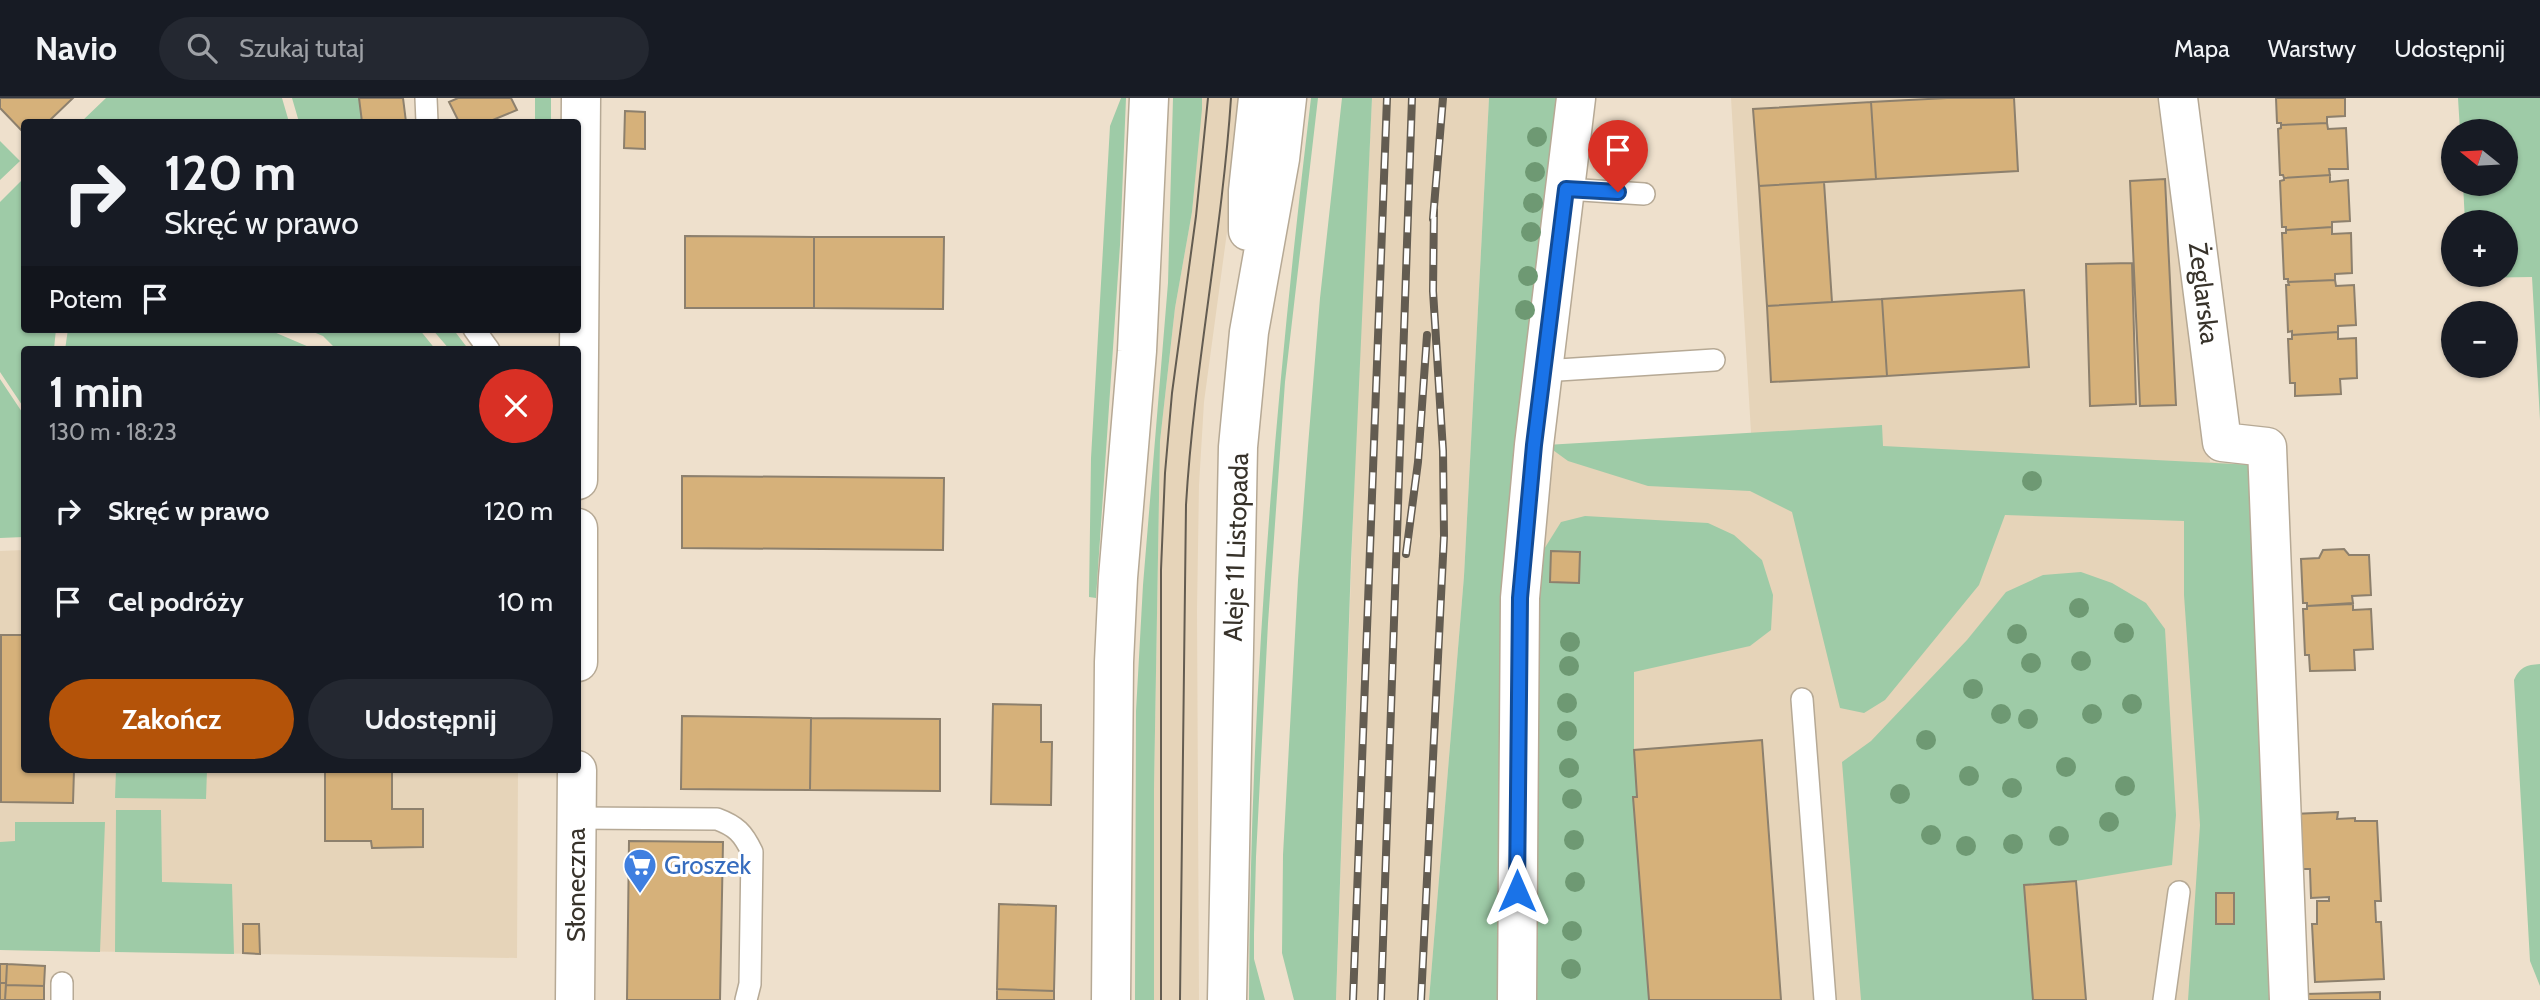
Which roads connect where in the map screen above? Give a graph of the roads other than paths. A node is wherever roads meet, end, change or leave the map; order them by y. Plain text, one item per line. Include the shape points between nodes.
1 (426, 98) edge
2 (581, 98) edge
3 (1149, 98) edge
4 (1258, 98) edge
5 (1287, 98) edge
6 (1576, 98) edge
7 (2178, 98) edge
8 (427, 119) edge
9 (581, 119) edge
10 (1566, 189) junction
11 (1644, 194) dead end
12 (1249, 331) junction
13 (1714, 360) dead end
14 (1543, 371) junction
15 (1802, 699) dead end
16 (576, 773) edge
17 (576, 818) junction
18 (2179, 892) dead end
19 (575, 1000) edge
20 (746, 1000) edge
21 (1111, 1000) edge
22 (1227, 1000) edge
23 (1517, 1000) edge
24 (1825, 1000) edge
25 (2164, 1000) edge
26 (2289, 1000) edge

1 - 8 lane
2 - 9 street
3 - 21 street via 1138,351 1114,662
4 - 12 street via 1248,191
5 - 12 street, Aleje 11 Listopada
6 - 10 street
7 - 26 street, Żeglarska via 2222,442 2267,447
10 - 11 lane
10 - 14 street
12 - 22 street, Aleje 11 Listopada via 1238,447
13 - 14 lane
14 - 23 street via 1520,598
15 - 24 lane
16 - 17 street, Słoneczna
17 - 19 street, Słoneczna
17 - 20 lane via 717,819 743,833 752,852
18 - 25 lane

